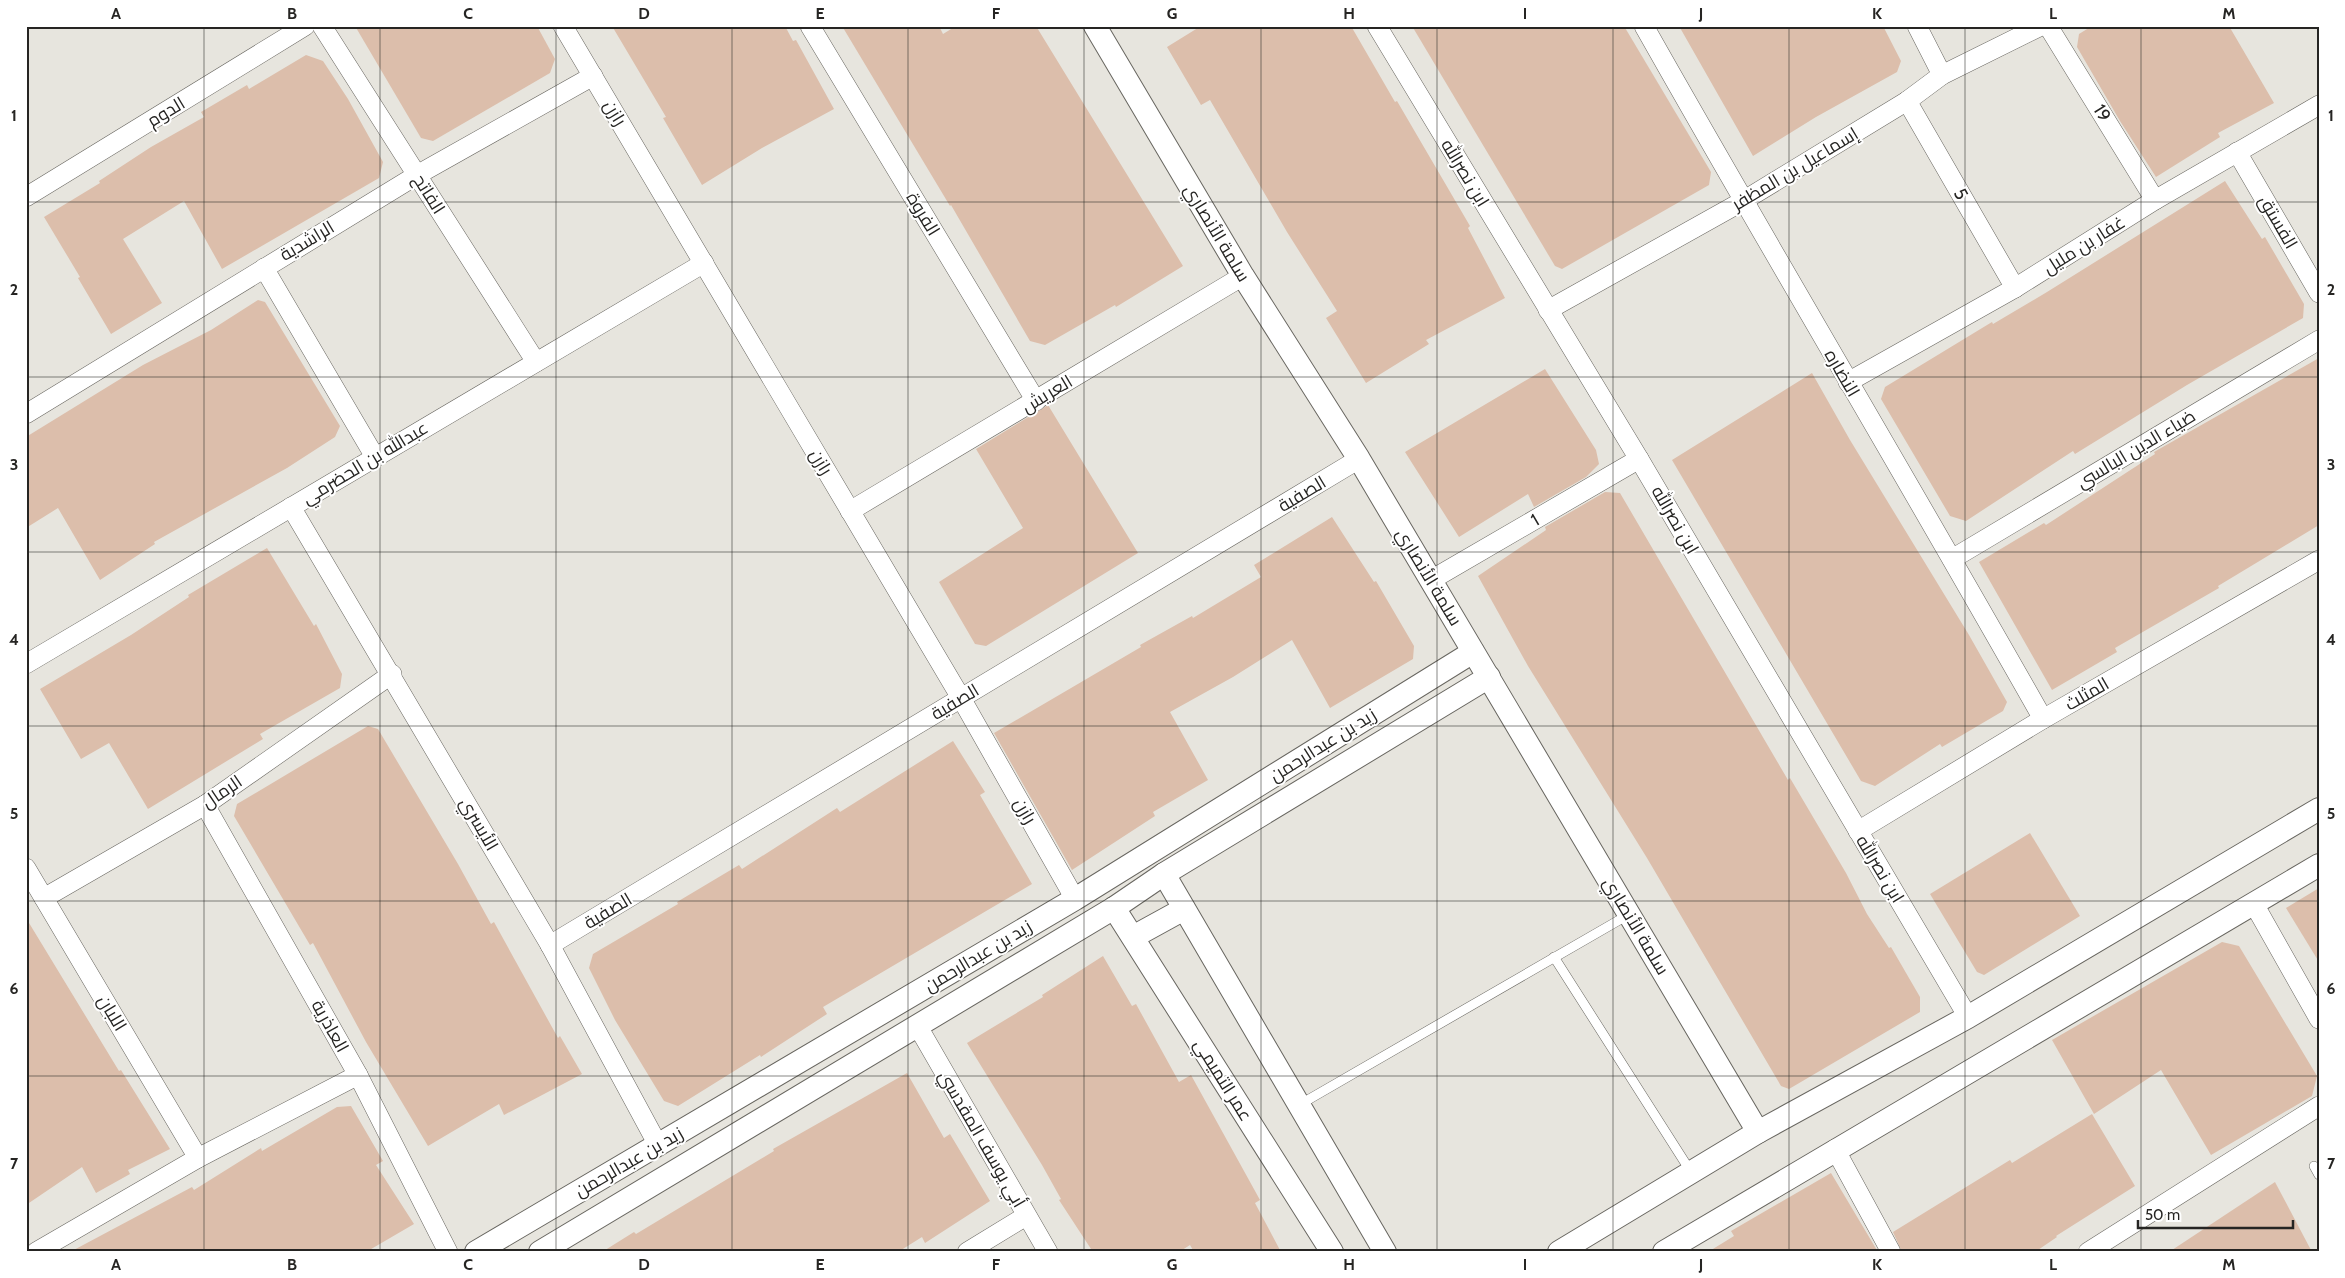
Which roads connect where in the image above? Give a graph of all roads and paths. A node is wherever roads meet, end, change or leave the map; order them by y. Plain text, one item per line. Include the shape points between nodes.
1 (305, 26) edge
2 (322, 26) edge
3 (564, 26) edge
4 (810, 26) edge
5 (1377, 26) edge
6 (1644, 26) edge
7 (1917, 26) edge
8 (2041, 26) edge
9 (2048, 26) edge
10 (1099, 28) edge
11 (1942, 75) junction
12 (593, 76) junction
13 (1907, 101) junction
14 (2319, 105) edge
15 (2237, 152) junction
16 (416, 175) junction
17 (26, 197) edge
18 (2155, 200) junction
19 (1743, 201) junction
20 (704, 263) junction
21 (264, 268) junction
22 (1242, 276) junction
23 (2015, 288) junction
24 (2319, 293) edge
25 (1548, 310) junction
26 (2319, 340) edge
27 (536, 362) junction
28 (1848, 382) junction
29 (1036, 401) junction
30 (26, 414) edge
31 (375, 457) junction
32 (1639, 459) junction
33 (1359, 460) junction
34 (291, 507) junction
35 (850, 511) junction
36 (1952, 559) junction
37 (2319, 560) edge
38 (1431, 580) junction
39 (1473, 652) junction
40 (26, 664) edge
41 (392, 674) junction
42 (1488, 678) junction
43 (961, 698) junction
44 (2042, 719) junction
45 (204, 805) junction
46 (2319, 809) edge
47 (1858, 831) junction
48 (2319, 865) edge
49 (26, 868) edge
50 (1164, 874) junction
51 (44, 898) junction
52 (1075, 899) junction
53 (2254, 904) junction
54 (1114, 908) junction
55 (1184, 909) junction
56 (1629, 914) junction
57 (1133, 937) junction
58 (550, 945) junction
59 (1554, 957) junction
60 (1968, 1017) junction
61 (2319, 1020) edge
62 (917, 1025) junction
63 (358, 1075) junction
64 (1299, 1105) junction
65 (2319, 1106) edge
66 (1758, 1132) junction
67 (658, 1145) junction
68 (1835, 1149) junction
69 (198, 1158) junction
70 (2314, 1166) dead end
71 (1691, 1172) junction
72 (2319, 1175) edge
73 (1026, 1216) junction
74 (36, 1252) edge
75 (448, 1252) edge
76 (476, 1252) edge
77 (540, 1252) edge
78 (967, 1252) edge
79 (1048, 1252) edge
80 (1332, 1252) edge
81 (1385, 1252) edge
82 (1560, 1252) edge
83 (1664, 1252) edge
84 (1891, 1252) edge
85 (2088, 1252) edge

1 - 17 street, الدوم
2 - 16 street, الفاتح
3 - 12 street, رازن
4 - 29 street, الفروة
5 - 25 street, ابن نصرالله
6 - 19 street, النضاره
7 - 11 street
8 - 11 street, إسماعيل بن المظفر
9 - 18 street, 19
10 - 22 street, سلمة الأنصاري
11 - 13 street, إسماعيل بن المظفر
12 - 16 street, الراشدية
12 - 20 street, رازن
13 - 19 street, إسماعيل بن المظفر
13 - 23 street, 5
14 - 15 street, غفار بن مليل
15 - 18 street, غفار بن مليل
15 - 24 street, الفستق
16 - 21 street, الراشدية
16 - 27 street, الفاتح
18 - 23 street, غفار بن مليل
19 - 25 street, إسماعيل بن المظفر
19 - 28 street, النضاره
20 - 27 street, عبدالله بن الحضرمي
20 - 35 street, رازن
21 - 30 street, الراشدية
21 - 31 street
22 - 29 street, العريش
22 - 33 street, سلمة الأنصاري
23 - 28 street, غفار بن مليل
25 - 32 street, ابن نصرالله
26 - 36 street, ضياء الدين البالسي
27 - 31 street, عبدالله بن الحضرمي
28 - 36 street, النضاره
29 - 35 street, العريش
31 - 34 street, عبدالله بن الحضرمي
32 - 38 street, 1
32 - 47 street, ابن نصرالله
33 - 38 street, سلمة الأنصاري
33 - 43 street, الصفية
34 - 40 street, عبدالله بن الحضرمي
34 - 41 street, الأيسري
35 - 43 street, رازن
36 - 44 street, النضاره
37 - 44 street, المثلث
38 - 39 street, سلمة الأنصاري
39 - 42 street, سلمة الأنصاري
39 - 52 street, زيد بن عبدالرحمن
41 - 45 street, الرمال
41 - 58 street, الأيسري
42 - 50 street, زيد بن عبدالرحمن
42 - 56 street, سلمة الأنصاري
43 - 52 street, رازن
43 - 58 street, الصفية
44 - 47 street, المثلث
45 - 51 street, الرمال
45 - 63 street, العاذرية
46 - 60 street
47 - 60 street, ابن نصرالله
48 - 53 street
49 - 51 street, اللبان
50 - 54 street, زيد بن عبدالرحمن
50 - 55 street
51 - 69 street, اللبان
52 - 67 street, زيد بن عبدالرحمن
53 - 61 street
53 - 68 street
54 - 57 street, عمر التميمي
54 - 62 street, زيد بن عبدالرحمن
55 - 57 street
55 - 64 street
56 - 59 lane
56 - 66 street, سلمة الأنصاري
57 - 80 street, عمر التميمي
58 - 67 street, الأيسري
59 - 64 lane
59 - 71 lane
60 - 66 street
62 - 73 street, أبي يوسف المقدسي
62 - 77 street, زيد بن عبدالرحمن
63 - 69 street
63 - 75 street, العاذرية
64 - 81 street
65 - 85 street
66 - 71 street
67 - 76 street, زيد بن عبدالرحمن
68 - 83 street
68 - 84 street
69 - 74 street
70 - 72 lane
71 - 82 street
73 - 78 street
73 - 79 street, أبي يوسف المقدسي

